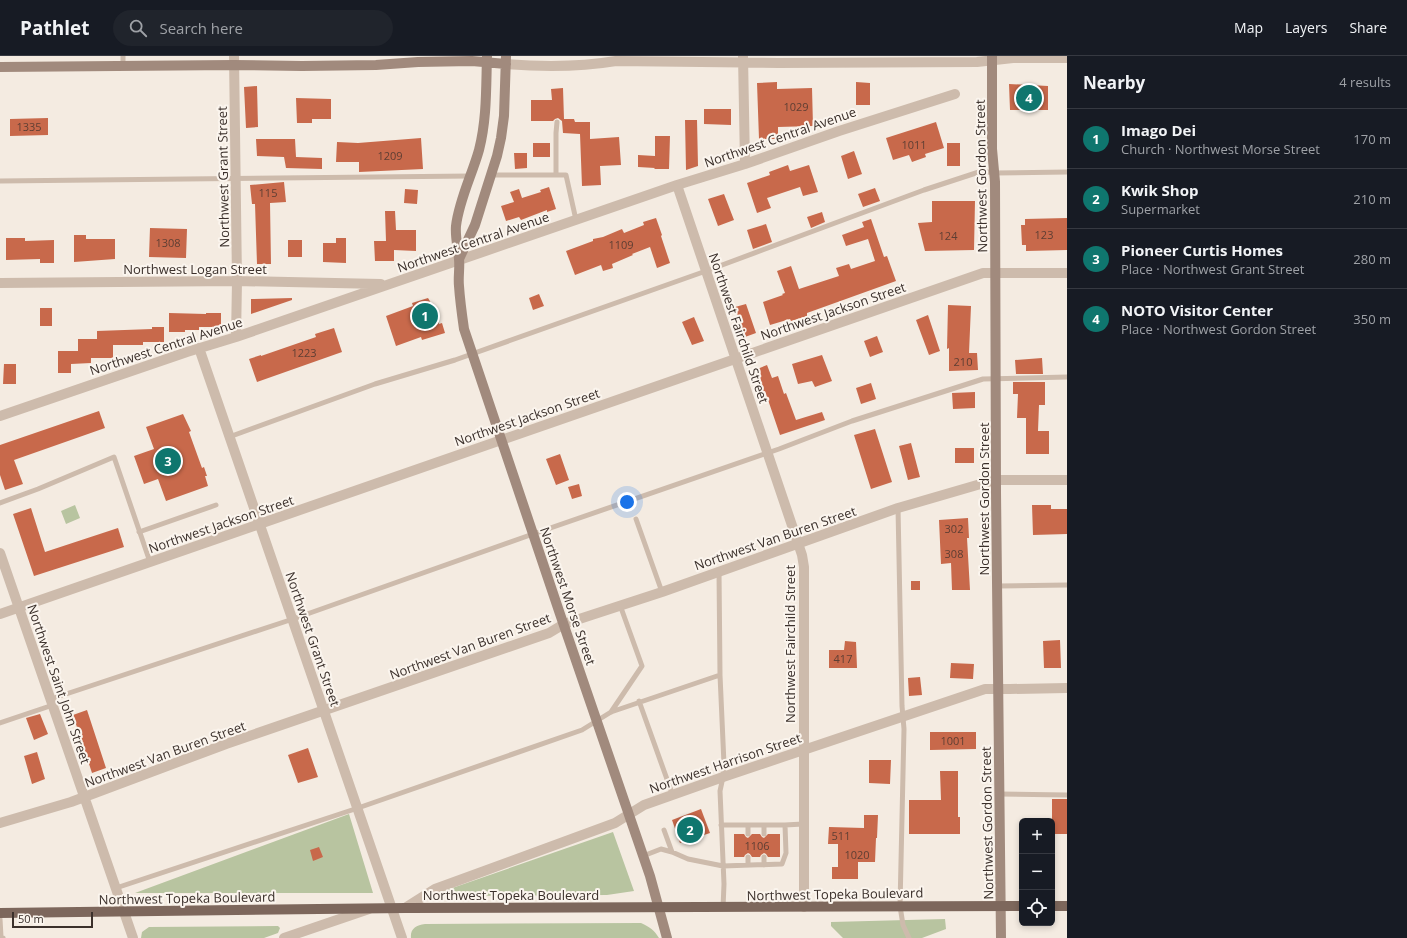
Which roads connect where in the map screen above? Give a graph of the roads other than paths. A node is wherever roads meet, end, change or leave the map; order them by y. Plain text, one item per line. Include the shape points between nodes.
1 (992, 58) edge
2 (1067, 58) edge
3 (487, 59) edge
4 (628, 59) edge
5 (703, 59) edge
6 (743, 59) edge
7 (234, 60) edge
8 (506, 60) edge
9 (123, 61) edge
10 (0, 67) edge
11 (955, 94) dead end
12 (557, 122) dead end
13 (744, 164) junction
14 (1067, 172) edge
15 (994, 173) junction
16 (490, 175) junction
17 (556, 175) junction
18 (470, 176) junction
19 (236, 178) junction
20 (0, 182) edge
21 (677, 185) junction
22 (576, 220) junction
23 (459, 259) junction
24 (706, 271) junction
25 (996, 273) junction
26 (1067, 273) edge
27 (237, 281) junction
28 (0, 283) edge
29 (389, 284) junction
30 (236, 337) junction
31 (199, 348) junction
32 (472, 353) junction
33 (736, 358) junction
34 (1067, 377) edge
35 (996, 379) junction
36 (0, 416) edge
37 (229, 437) junction
38 (501, 439) junction
39 (768, 453) junction
40 (996, 480) junction
41 (1067, 480) edge
42 (0, 503) edge
43 (216, 506) dead end
44 (898, 508) junction
45 (636, 519) dead end
46 (260, 524) junction
47 (140, 532) junction
48 (533, 534) junction
49 (799, 543) junction
50 (0, 553) edge
51 (150, 562) junction
52 (719, 571) junction
53 (1067, 584) edge
54 (998, 586) junction
55 (662, 592) junction
56 (620, 605) junction
57 (19, 607) junction
58 (0, 614) edge
59 (293, 619) junction
60 (564, 624) junction
61 (720, 675) junction
62 (1067, 688) edge
63 (999, 689) junction
64 (639, 701) junction
65 (52, 702) junction
66 (324, 711) junction
67 (611, 712) junction
68 (903, 716) junction
69 (597, 720) junction
70 (0, 723) edge
71 (804, 750) junction
72 (723, 777) junction
73 (999, 794) junction
74 (1067, 795) edge
75 (673, 796) junction
76 (84, 797) junction
77 (358, 808) junction
78 (629, 815) junction
79 (0, 823) edge
80 (804, 824) junction
81 (748, 825) junction
82 (764, 825) junction
83 (785, 825) junction
84 (721, 826) junction
85 (664, 830) dead end
86 (748, 834) dead end
87 (764, 834) dead end
88 (672, 852) junction
89 (643, 856) junction
90 (748, 857) dead end
91 (764, 857) dead end
92 (748, 865) junction
93 (764, 865) junction
94 (723, 866) junction
95 (116, 888) junction
96 (900, 906) junction
97 (1001, 906) junction
98 (1019, 906) edge
99 (1055, 906) edge
100 (1067, 906) edge
101 (658, 907) junction
102 (804, 907) junction
103 (405, 908) junction
104 (723, 908) junction
105 (369, 910) junction
106 (393, 910) junction
107 (125, 912) junction
108 (0, 913) edge
109 (0, 919) edge
110 (3, 938) edge
111 (131, 938) edge
112 (284, 938) edge
113 (402, 938) edge
114 (667, 938) edge
115 (909, 938) edge
116 (1001, 938) edge

1 - 2 street
1 - 6 street via 978,62 786,63
1 - 15 main road, Northwest Gordon Street
3 - 7 main road via 302,66
3 - 8 main road
3 - 18 main road, Northwest Morse Street via 483,129
4 - 5 street
4 - 8 street via 590,65 524,66
5 - 6 street
6 - 13 street
7 - 9 main road
7 - 19 street, Northwest Grant Street
8 - 16 main road, Northwest Morse Street via 504,116 498,150
9 - 10 main road
11 - 13 street, Northwest Central Avenue
12 - 17 lane
13 - 21 street, Northwest Central Avenue
14 - 15 lane
15 - 24 lane via 982,171 931,188
15 - 25 main road, Northwest Gordon Street
16 - 17 lane
16 - 23 main road, Northwest Morse Street via 475,225
17 - 22 lane via 566,175
18 - 19 lane
18 - 23 main road, Northwest Morse Street via 456,225
19 - 20 lane
19 - 27 street, Northwest Grant Street
21 - 22 street, Northwest Central Avenue
21 - 24 street, Northwest Fairchild Street
22 - 23 street, Northwest Central Avenue
23 - 29 street, Northwest Central Avenue
23 - 32 main road, Northwest Morse Street via 461,312
24 - 32 lane
24 - 33 street, Northwest Fairchild Street
25 - 26 street, Northwest Jackson Street
25 - 33 street, Northwest Jackson Street via 983,273
25 - 35 main road, Northwest Gordon Street
27 - 28 street, Northwest Logan Street
27 - 29 street, Northwest Logan Street
27 - 30 street, Northwest Grant Street
29 - 30 street, Northwest Central Avenue
30 - 31 street, Northwest Central Avenue
31 - 36 street, Northwest Central Avenue
31 - 37 street, Northwest Grant Street
32 - 37 lane via 375,384
32 - 38 main road, Northwest Morse Street
33 - 38 street, Northwest Jackson Street
33 - 39 street, Northwest Fairchild Street
34 - 35 lane
35 - 39 lane via 983,379 852,421
35 - 40 main road, Northwest Gordon Street
37 - 46 street, Northwest Grant Street
38 - 46 street, Northwest Jackson Street
38 - 48 main road, Northwest Morse Street
39 - 48 lane
39 - 49 street, Northwest Fairchild Street
40 - 41 street, Northwest Van Buren Street
40 - 44 street, Northwest Van Buren Street
40 - 54 main road, Northwest Gordon Street
42 - 47 lane via 114,457
43 - 47 lane
44 - 49 street, Northwest Van Buren Street
44 - 68 lane
45 - 55 lane
46 - 51 street, Northwest Jackson Street
46 - 59 street, Northwest Grant Street
47 - 51 lane
48 - 59 lane
48 - 60 main road, Northwest Morse Street
49 - 52 street, Northwest Van Buren Street
49 - 71 street, Northwest Fairchild Street via 804,567
50 - 57 street, Northwest Saint John Street
51 - 57 street, Northwest Jackson Street
52 - 55 street, Northwest Van Buren Street
52 - 61 lane
53 - 54 lane
54 - 63 main road, Northwest Gordon Street
55 - 56 street, Northwest Van Buren Street
56 - 60 street, Northwest Van Buren Street
56 - 67 lane via 642,666
57 - 58 street, Northwest Jackson Street
57 - 65 street, Northwest Saint John Street
59 - 65 lane
59 - 66 street, Northwest Grant Street
60 - 66 street, Northwest Van Buren Street via 549,634
60 - 69 main road, Northwest Morse Street
61 - 64 lane
61 - 72 lane
62 - 63 street, Northwest Harrison Street
63 - 68 street, Northwest Harrison Street via 985,689
63 - 73 main road, Northwest Gordon Street
64 - 67 lane
64 - 75 lane
65 - 70 lane
65 - 76 street, Northwest Saint John Street
66 - 76 street, Northwest Van Buren Street
66 - 77 street, Northwest Grant Street
67 - 69 lane
68 - 71 street, Northwest Harrison Street
68 - 96 lane
69 - 77 lane via 582,730
69 - 78 main road, Northwest Morse Street
71 - 72 street, Northwest Harrison Street
71 - 80 street, Northwest Fairchild Street
72 - 75 street, Northwest Harrison Street
72 - 84 lane via 720,791
73 - 74 lane
73 - 97 main road, Northwest Gordon Street
75 - 78 street, Northwest Harrison Street via 644,805
76 - 79 street, Northwest Van Buren Street
76 - 95 street, Northwest Saint John Street
77 - 95 lane
77 - 106 street, Northwest Grant Street
78 - 89 main road, Northwest Morse Street
78 - 103 street, Northwest Harrison Street via 615,823 435,889
80 - 83 lane
80 - 102 street, Northwest Fairchild Street
81 - 82 lane
81 - 84 lane
81 - 86 lane
82 - 83 lane
82 - 87 lane
83 - 93 lane via 786,853 782,864
84 - 94 lane
85 - 88 lane
88 - 89 lane via 661,849
88 - 94 lane via 688,859
89 - 101 main road, Northwest Morse Street
90 - 92 lane
91 - 93 lane
92 - 93 lane
92 - 94 lane
94 - 104 lane
95 - 107 street, Northwest Saint John Street
96 - 97 main road, Northwest Topeka Boulevard
96 - 102 main road, Northwest Topeka Boulevard
96 - 115 lane via 903,925
97 - 98 main road, Northwest Topeka Boulevard
97 - 116 main road, Northwest Gordon Street
99 - 100 main road
101 - 103 main road, Northwest Topeka Boulevard
101 - 104 main road, Northwest Topeka Boulevard
101 - 114 main road, Northwest Morse Street
102 - 104 main road, Northwest Topeka Boulevard
103 - 106 main road, Northwest Topeka Boulevard
105 - 106 main road, Northwest Topeka Boulevard
105 - 107 main road, Northwest Topeka Boulevard
105 - 112 street
106 - 113 street, Northwest Grant Street
107 - 108 main road, Northwest Topeka Boulevard
107 - 111 street, Northwest Saint John Street
109 - 110 lane

